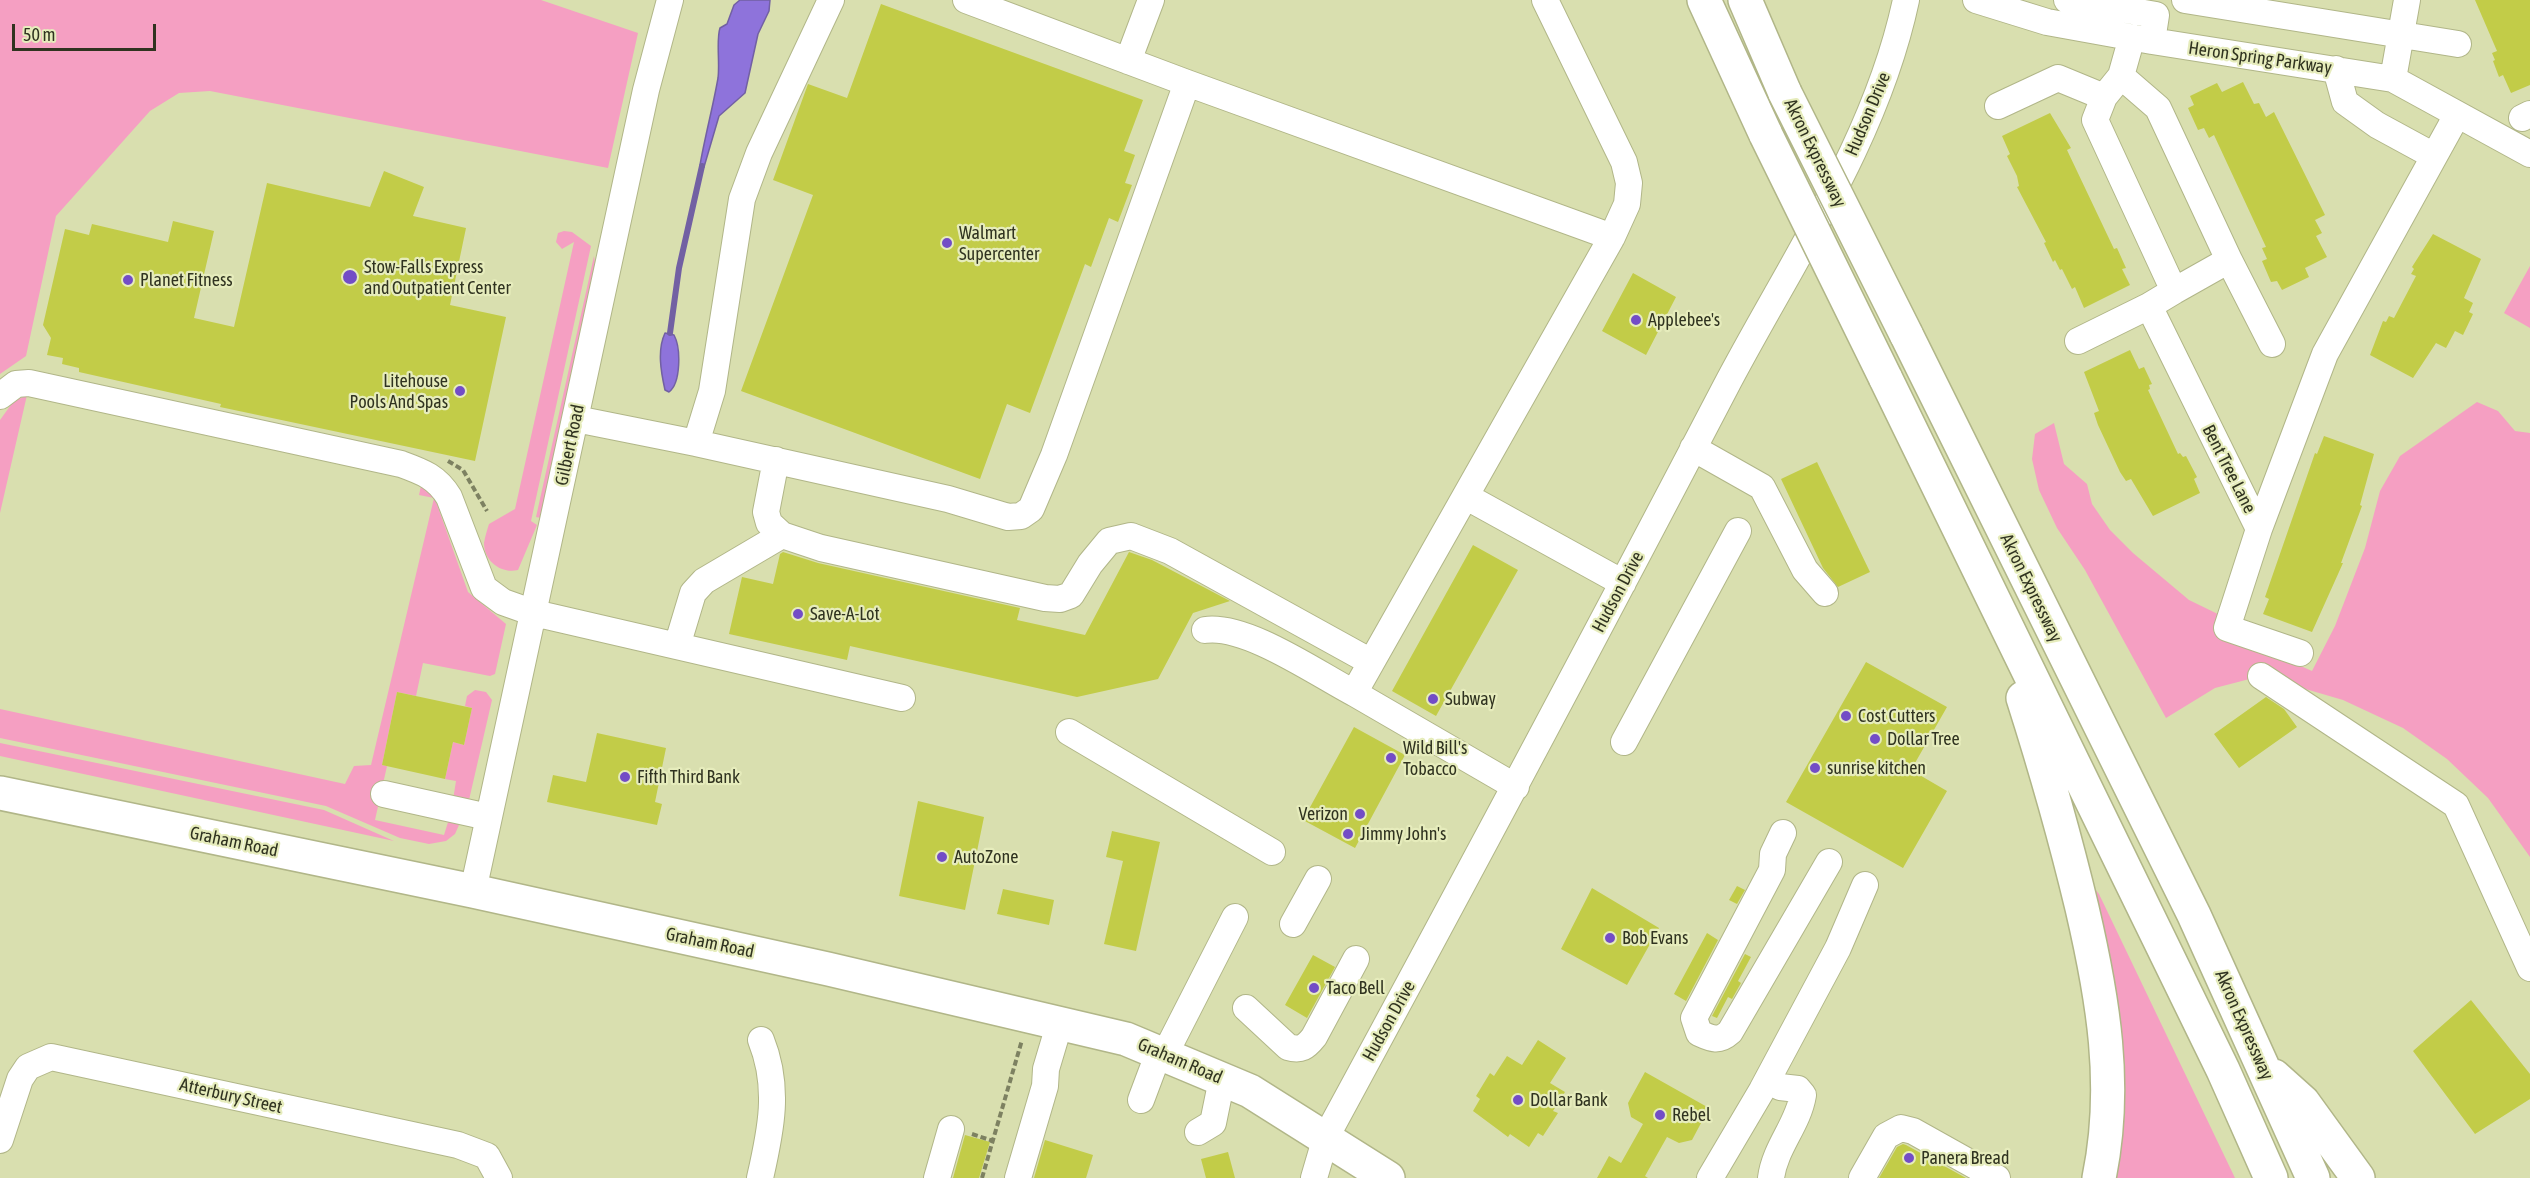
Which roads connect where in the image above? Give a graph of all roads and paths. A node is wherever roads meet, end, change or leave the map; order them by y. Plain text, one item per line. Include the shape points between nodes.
1 (670, 0) edge
2 (831, 0) edge
3 (966, 0) edge
4 (1151, 0) edge
5 (1545, 0) edge
6 (1704, 0) edge
7 (1745, 0) edge
8 (1906, 0) edge
9 (1976, 0) edge
10 (2067, 0) edge
11 (2185, 0) edge
12 (2407, 0) edge
13 (2157, 8) edge
14 (2049, 11) edge
15 (2401, 35) junction
16 (2142, 39) junction
17 (2458, 44) dead end
18 (1128, 61) junction
19 (2336, 69) junction
20 (2121, 76) junction
21 (2393, 79) junction
22 (1187, 83) junction
23 (2104, 97) junction
24 (1998, 106) dead end
25 (2457, 114) junction
26 (2530, 154) edge
27 (2434, 156) junction
28 (1612, 237) junction
29 (2229, 260) junction
30 (2174, 291) junction
31 (2149, 306) junction
32 (2079, 341) dead end
33 (2272, 344) dead end
34 (0, 396) edge
35 (576, 419) junction
36 (696, 443) junction
37 (1694, 448) junction
38 (776, 460) junction
39 (1467, 497) junction
40 (2259, 529) junction
41 (1738, 531) dead end
42 (782, 535) junction
43 (1623, 583) junction
44 (1825, 593) dead end
45 (1991, 596) junction
46 (534, 612) junction
47 (1205, 630) dead end
48 (676, 646) junction
49 (2300, 653) dead end
50 (1371, 662) junction
51 (2261, 676) dead end
52 (1354, 693) junction
53 (902, 698) dead end
54 (1069, 732) dead end
55 (1624, 742) dead end
56 (1516, 788) junction
57 (0, 793) edge
58 (384, 794) dead end
59 (488, 817) junction
60 (1778, 844) dead end
61 (1272, 852) dead end
62 (1829, 862) dead end
63 (1318, 879) dead end
64 (1865, 885) dead end
65 (473, 891) junction
66 (1235, 917) dead end
67 (1293, 924) dead end
68 (1356, 959) dead end
69 (2530, 968) edge
70 (1246, 1008) dead end
71 (1060, 1022) junction
72 (761, 1040) dead end
73 (1022, 1040) dead end
74 (1162, 1053) junction
75 (2264, 1067) junction
76 (1222, 1079) junction
77 (1141, 1100) dead end
78 (959, 1131) joint
79 (1198, 1131) dead end
80 (1326, 1137) junction
81 (0, 1140) edge
82 (993, 1141) junction
83 (499, 1178) edge
84 (760, 1178) edge
85 (937, 1178) edge
86 (982, 1178) edge
87 (1018, 1178) edge
88 (1314, 1178) edge
89 (1388, 1178) edge
90 (1710, 1178) edge
91 (1727, 1178) edge
92 (1771, 1178) edge
93 (1862, 1178) edge
94 (1997, 1178) edge
95 (2099, 1178) edge
96 (2271, 1178) edge
97 (2313, 1178) edge
98 (2358, 1178) edge

1 - 35 street, Gilbert Road via 646,90
2 - 36 street via 759,153 742,200 712,391
3 - 18 street
4 - 18 street
5 - 28 street via 1624,162 1629,183 1627,204
6 - 45 main road, Akron Expressway, bridge
7 - 75 main road, Akron Expressway, bridge via 1785,93 2194,915
8 - 37 street, Hudson Drive via 1884,85 1864,132
9 - 14 street, Heron Spring Parkway
10 - 13 street
11 - 15 street
12 - 15 street
13 - 16 street
14 - 16 street, Heron Spring Parkway
15 - 17 street
15 - 21 street
16 - 19 street, Heron Spring Parkway
16 - 20 street
18 - 22 street
19 - 21 street, Heron Spring Parkway
19 - 27 street via 2345,102 2377,125
20 - 23 street
20 - 29 street via 2158,108
21 - 25 street, Heron Spring Parkway
22 - 28 street
22 - 38 street via 1031,509 1021,516 1008,517
23 - 24 street via 2058,78
23 - 30 street via 2095,120
25 - 26 street, Heron Spring Parkway
25 - 27 street, Bent Tree Lane
27 - 40 street, Bent Tree Lane via 2325,354
28 - 39 street
29 - 30 street
29 - 33 street
30 - 31 street
31 - 32 street
31 - 40 street, Bent Tree Lane
34 - 46 street via 16,384 29,382 401,464 429,474 449,497 484,588 503,602
35 - 36 street
35 - 46 street, Gilbert Road
36 - 38 street
37 - 43 street, Hudson Drive
37 - 44 street via 1762,487 1805,570
38 - 42 street via 766,512 769,523
39 - 43 street
39 - 50 street
40 - 49 street via 2227,628
41 - 55 street
42 - 48 street via 704,581 693,593
42 - 50 street via 821,548 1053,598 1071,595 1109,541 1131,536 1170,551
43 - 56 street, Hudson Drive
45 - 95 main road via 2072,861 2102,1003 2109,1076
45 - 96 main road, Akron Expressway via 2218,1059
46 - 48 street
46 - 59 street, Gilbert Road
47 - 52 street via 1218,628 1253,639
48 - 53 street
50 - 52 street
51 - 69 street via 2456,805
52 - 56 street
54 - 61 street
56 - 80 street, Hudson Drive
57 - 65 main road, Graham Road
58 - 59 street
59 - 65 street, Gilbert Road
60 - 62 street via 1772,870 1694,1018 1699,1033 1713,1040 1730,1032
63 - 67 street
64 - 90 street via 1838,948
65 - 71 main road, Graham Road
66 - 74 street
68 - 70 street via 1306,1047 1288,1047
71 - 74 main road, Graham Road
71 - 87 street
72 - 84 street via 774,1095 771,1131
73 - 82 path
74 - 76 main road, Graham Road
74 - 77 street
75 - 97 main road, Akron Expressway
75 - 98 main road via 2303,1101
76 - 79 street via 1213,1123
76 - 80 main road, Graham Road via 1250,1091
78 - 82 path
78 - 85 street
80 - 88 street, Hudson Drive
80 - 89 main road, Graham Road
81 - 83 street, Atterbury Street via 20,1079 28,1066 51,1056 458,1145 487,1156
82 - 86 path
91 - 92 street via 1785,1077 1803,1095 1802,1103 1782,1142
93 - 94 street via 1886,1136 1901,1128 1923,1136

